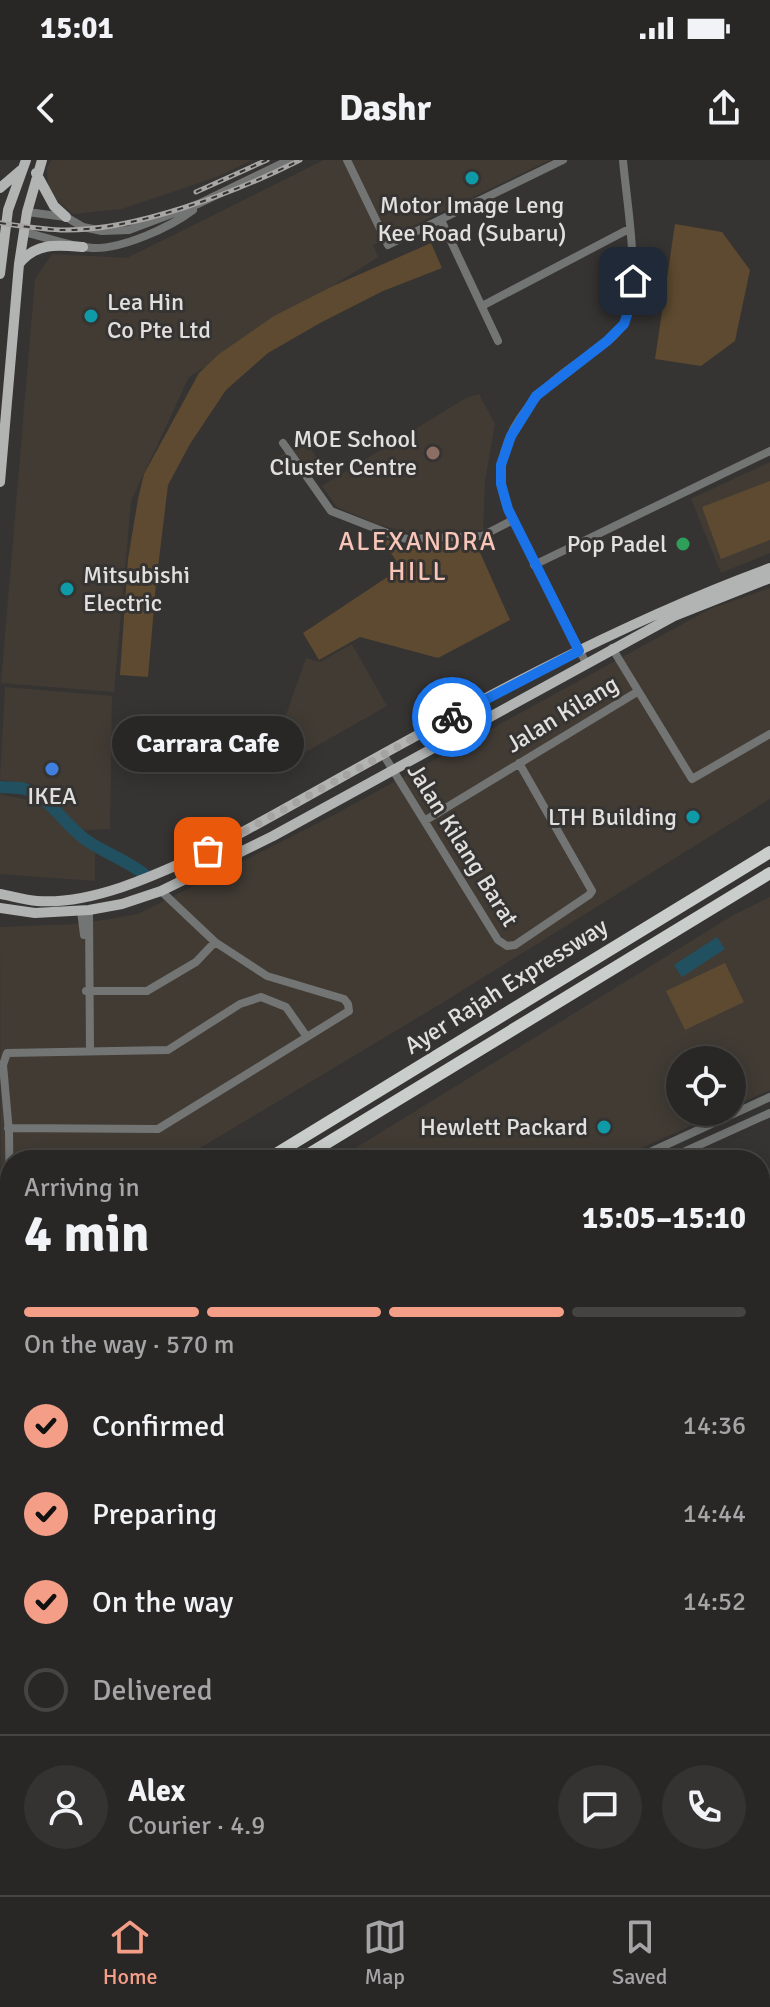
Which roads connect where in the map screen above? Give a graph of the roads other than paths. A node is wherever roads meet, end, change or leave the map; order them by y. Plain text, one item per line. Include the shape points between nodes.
1 (42, 160) edge
2 (289, 160) edge
3 (347, 160) edge
4 (563, 160) edge
5 (623, 160) edge
6 (24, 164) edge
7 (36, 173) junction
8 (0, 188) edge
9 (198, 204) junction
10 (4, 210) edge
11 (27, 212) junction
12 (66, 217) junction
13 (441, 220) junction
14 (629, 229) junction
15 (3, 230) edge
16 (24, 232) junction
17 (83, 247) junction
18 (19, 264) junction
19 (0, 268) edge
20 (0, 274) edge
21 (482, 306) junction
22 (498, 341) dead end
23 (0, 360) edge
24 (12, 364) junction
25 (283, 443) dead end
26 (770, 451) edge
27 (0, 482) edge
28 (513, 520) junction
29 (534, 565) junction
30 (770, 568) edge
31 (770, 578) edge
32 (612, 648) junction
33 (579, 651) junction
34 (586, 663) junction
35 (637, 692) junction
36 (446, 721) junction
37 (472, 726) junction
38 (770, 734) edge
39 (383, 754) junction
40 (519, 763) junction
41 (392, 770) junction
42 (426, 820) junction
43 (228, 840) junction
44 (770, 852) edge
45 (236, 855) junction
46 (770, 873) edge
47 (161, 891) junction
48 (0, 894) edge
49 (0, 908) edge
50 (85, 911) junction
51 (215, 942) junction
52 (88, 991) junction
53 (307, 1037) junction
54 (88, 1052) junction
55 (770, 1097) edge
56 (770, 1113) edge
57 (8, 1128) junction
58 (9, 1150) edge
59 (282, 1150) edge
60 (315, 1150) edge
61 (655, 1150) edge
62 (688, 1150) edge

1 - 7 main road
2 - 9 street
3 - 13 street via 388,245
4 - 13 street
5 - 14 street
6 - 8 main road
6 - 10 main road
7 - 11 main road
7 - 12 main road
9 - 12 street via 129,230 83,227
9 - 17 street via 124,244
10 - 11 main road
10 - 15 main road
11 - 12 street
11 - 16 main road
13 - 21 street
14 - 21 street
14 - 28 street via 633,288 624,324 536,396 506,449 501,484
15 - 16 main road
15 - 19 main road
16 - 17 street
16 - 18 main road
17 - 18 main road via 39,247
18 - 24 main road
19 - 20 main road
21 - 22 street
23 - 24 main road via 6,356
24 - 27 main road
25 - 28 street via 331,511 395,536 482,536
26 - 29 street
28 - 29 street
29 - 33 street
30 - 33 main road via 675,604
31 - 32 main road via 674,616
32 - 34 main road
32 - 35 street
33 - 34 street
33 - 36 main road
34 - 37 main road
35 - 38 street via 692,779
35 - 40 street, Jalan Kilang
36 - 37 main road via 463,717
36 - 39 main road
37 - 41 main road
39 - 41 street, Jalan Kilang Barat
39 - 43 main road
40 - 42 street, Jalan Kilang
40 - 42 street, Jalan Kilang Barat via 592,891 515,945 498,940
41 - 42 street, Jalan Kilang Barat
41 - 45 main road
43 - 45 main road
43 - 48 main road via 156,875 89,896 37,901
44 - 59 highway, Ayer Rajah Expressway
45 - 47 main road
46 - 60 highway, Ayer Rajah Expressway
47 - 50 main road
47 - 51 street
49 - 50 main road via 26,913
50 - 52 street
51 - 52 street via 196,962 147,991
51 - 53 street via 267,976 346,1001 349,1011
52 - 54 street
53 - 54 street via 286,1007 261,997 240,1004 168,1050
53 - 57 street via 160,1128
54 - 57 street via 7,1053 3,1065
55 - 61 street
56 - 62 street
57 - 58 street

